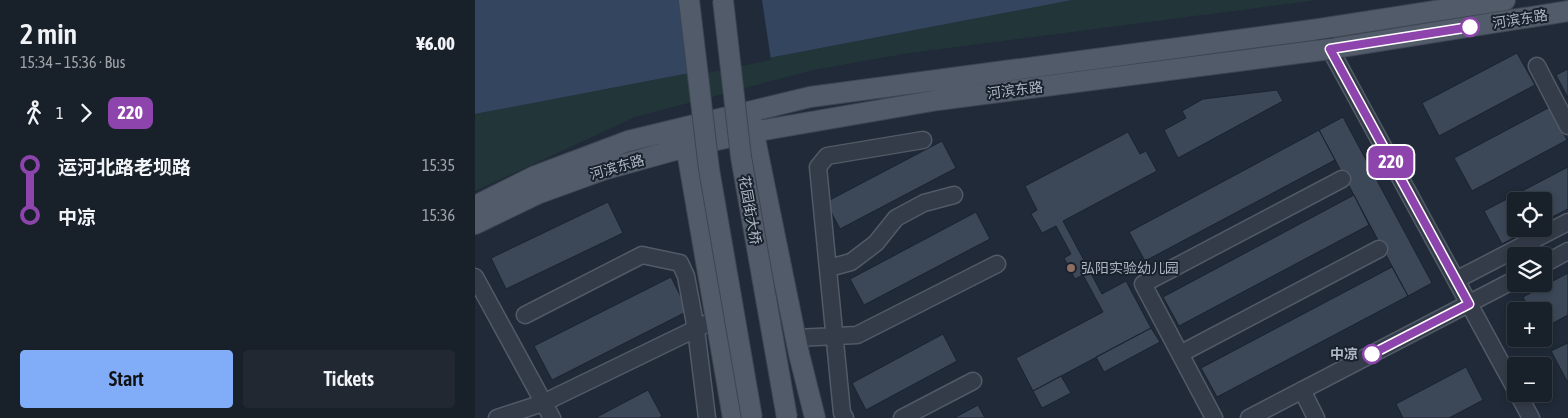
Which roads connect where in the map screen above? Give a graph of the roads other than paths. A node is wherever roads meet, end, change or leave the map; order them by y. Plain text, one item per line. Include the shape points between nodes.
1 (689, 0) edge
2 (723, 0) edge
3 (1505, 0) edge
4 (1568, 11) edge
5 (1319, 29) junction
6 (1330, 49) junction
7 (1537, 66) dead end
8 (749, 111) junction
9 (1568, 126) edge
10 (683, 127) junction
11 (753, 132) junction
12 (923, 140) dead end
13 (686, 147) junction
14 (1342, 179) dead end
15 (954, 194) dead end
16 (475, 206) edge
17 (1568, 222) edge
18 (475, 224) edge
19 (1379, 249) dead end
20 (1568, 252) edge
21 (1552, 260) edge
22 (997, 264) dead end
23 (829, 268) junction
24 (475, 277) edge
25 (1456, 280) junction
26 (1507, 284) edge
27 (1469, 304) junction
28 (525, 315) dead end
29 (716, 319) junction
30 (696, 330) junction
31 (836, 336) junction
32 (796, 338) junction
33 (1180, 354) junction
34 (1507, 374) edge
35 (973, 380) dead end
36 (1302, 390) junction
37 (1522, 402) edge
38 (543, 403) junction
39 (497, 418) edge
40 (552, 418) edge
41 (707, 418) edge
42 (733, 418) edge
43 (752, 418) edge
44 (787, 418) edge
45 (815, 418) edge
46 (845, 418) edge
47 (903, 418) edge
48 (1214, 418) edge
49 (1249, 418) edge
50 (1317, 418) edge
51 (1531, 418) edge

1 - 43 main road, bridge via 709,168
2 - 44 main road, 花园街大桥, bridge via 741,157
3 - 5 main road, 河滨东路
4 - 6 main road, 河滨东路
5 - 6 street
5 - 8 main road, 河滨东路 via 810,97
6 - 11 main road, 河滨东路 via 938,100
6 - 25 street
7 - 9 street
8 - 10 main road, 河滨东路
8 - 11 main road
10 - 13 main road
10 - 16 main road, 河滨东路 via 628,141 535,176
11 - 13 main road, 河滨东路
11 - 32 main road
12 - 23 street via 827,156 818,167
13 - 18 main road, 河滨东路 via 603,170 537,194
13 - 29 main road
14 - 33 street via 1143,284
15 - 23 street via 924,203 896,218 876,242 851,262
17 - 25 street
19 - 33 street
20 - 21 street
22 - 31 street via 857,335
23 - 31 street
24 - 38 street
25 - 27 street
26 - 27 street
27 - 34 street
27 - 36 street
28 - 30 street via 642,255 680,263 686,276
29 - 30 street
29 - 42 main road
30 - 38 street
30 - 41 street
31 - 32 street
31 - 46 street
32 - 45 main road
33 - 48 street
35 - 47 street
36 - 49 street
36 - 50 street
37 - 51 street
38 - 39 street
38 - 40 street

